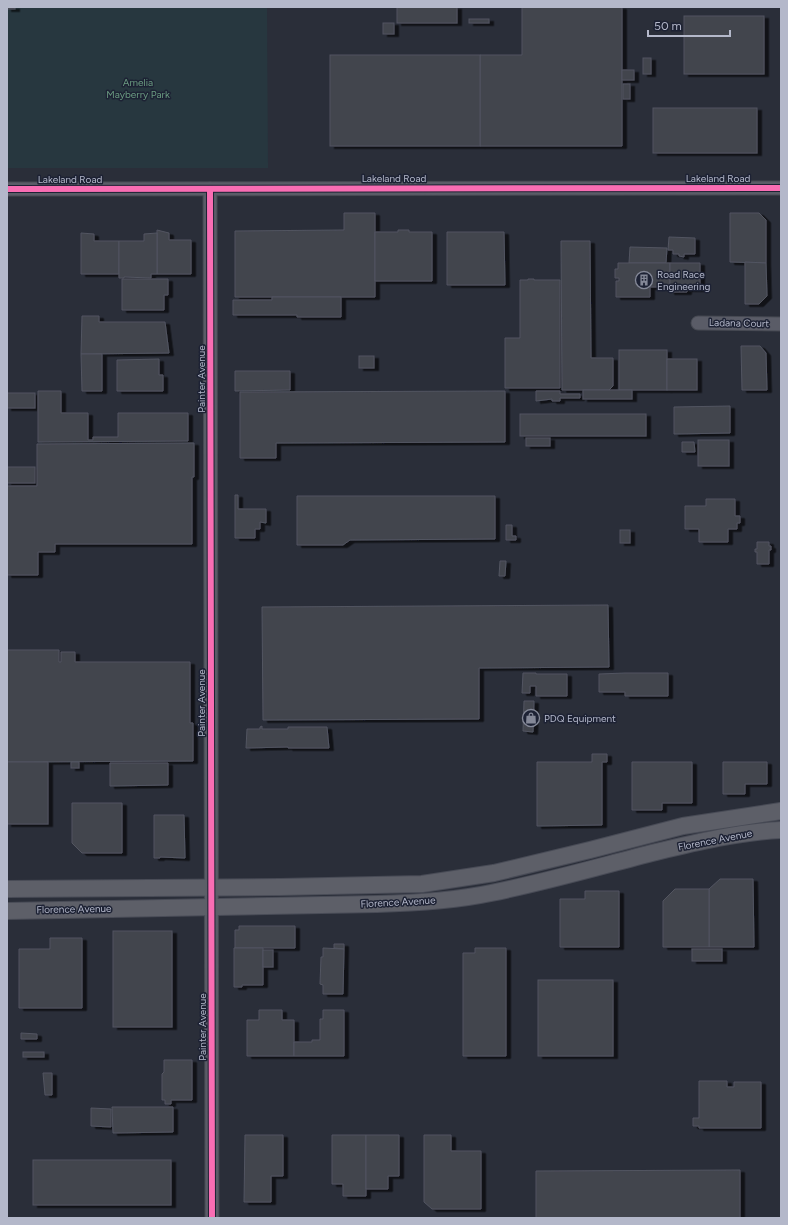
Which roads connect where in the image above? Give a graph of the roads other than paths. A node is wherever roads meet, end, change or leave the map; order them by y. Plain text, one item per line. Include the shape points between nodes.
1 (781, 188) edge
2 (7, 189) edge
3 (210, 189) junction
4 (698, 323) dead end
5 (781, 324) edge
6 (781, 811) edge
7 (781, 830) edge
8 (212, 888) junction
9 (7, 889) edge
10 (212, 907) junction
11 (7, 911) edge
12 (212, 1218) edge

1 - 3 street, Lakeland Road
2 - 3 street, Lakeland Road
3 - 8 street, Painter Avenue
4 - 5 street, Ladana Court
6 - 8 main road, Florence Avenue via 684,826 494,873 455,880 394,885
7 - 10 main road, Florence Avenue via 688,844 491,893 456,898 414,903
8 - 9 main road, Florence Avenue
8 - 10 street, Painter Avenue
10 - 11 main road, Florence Avenue
10 - 12 street, Painter Avenue

